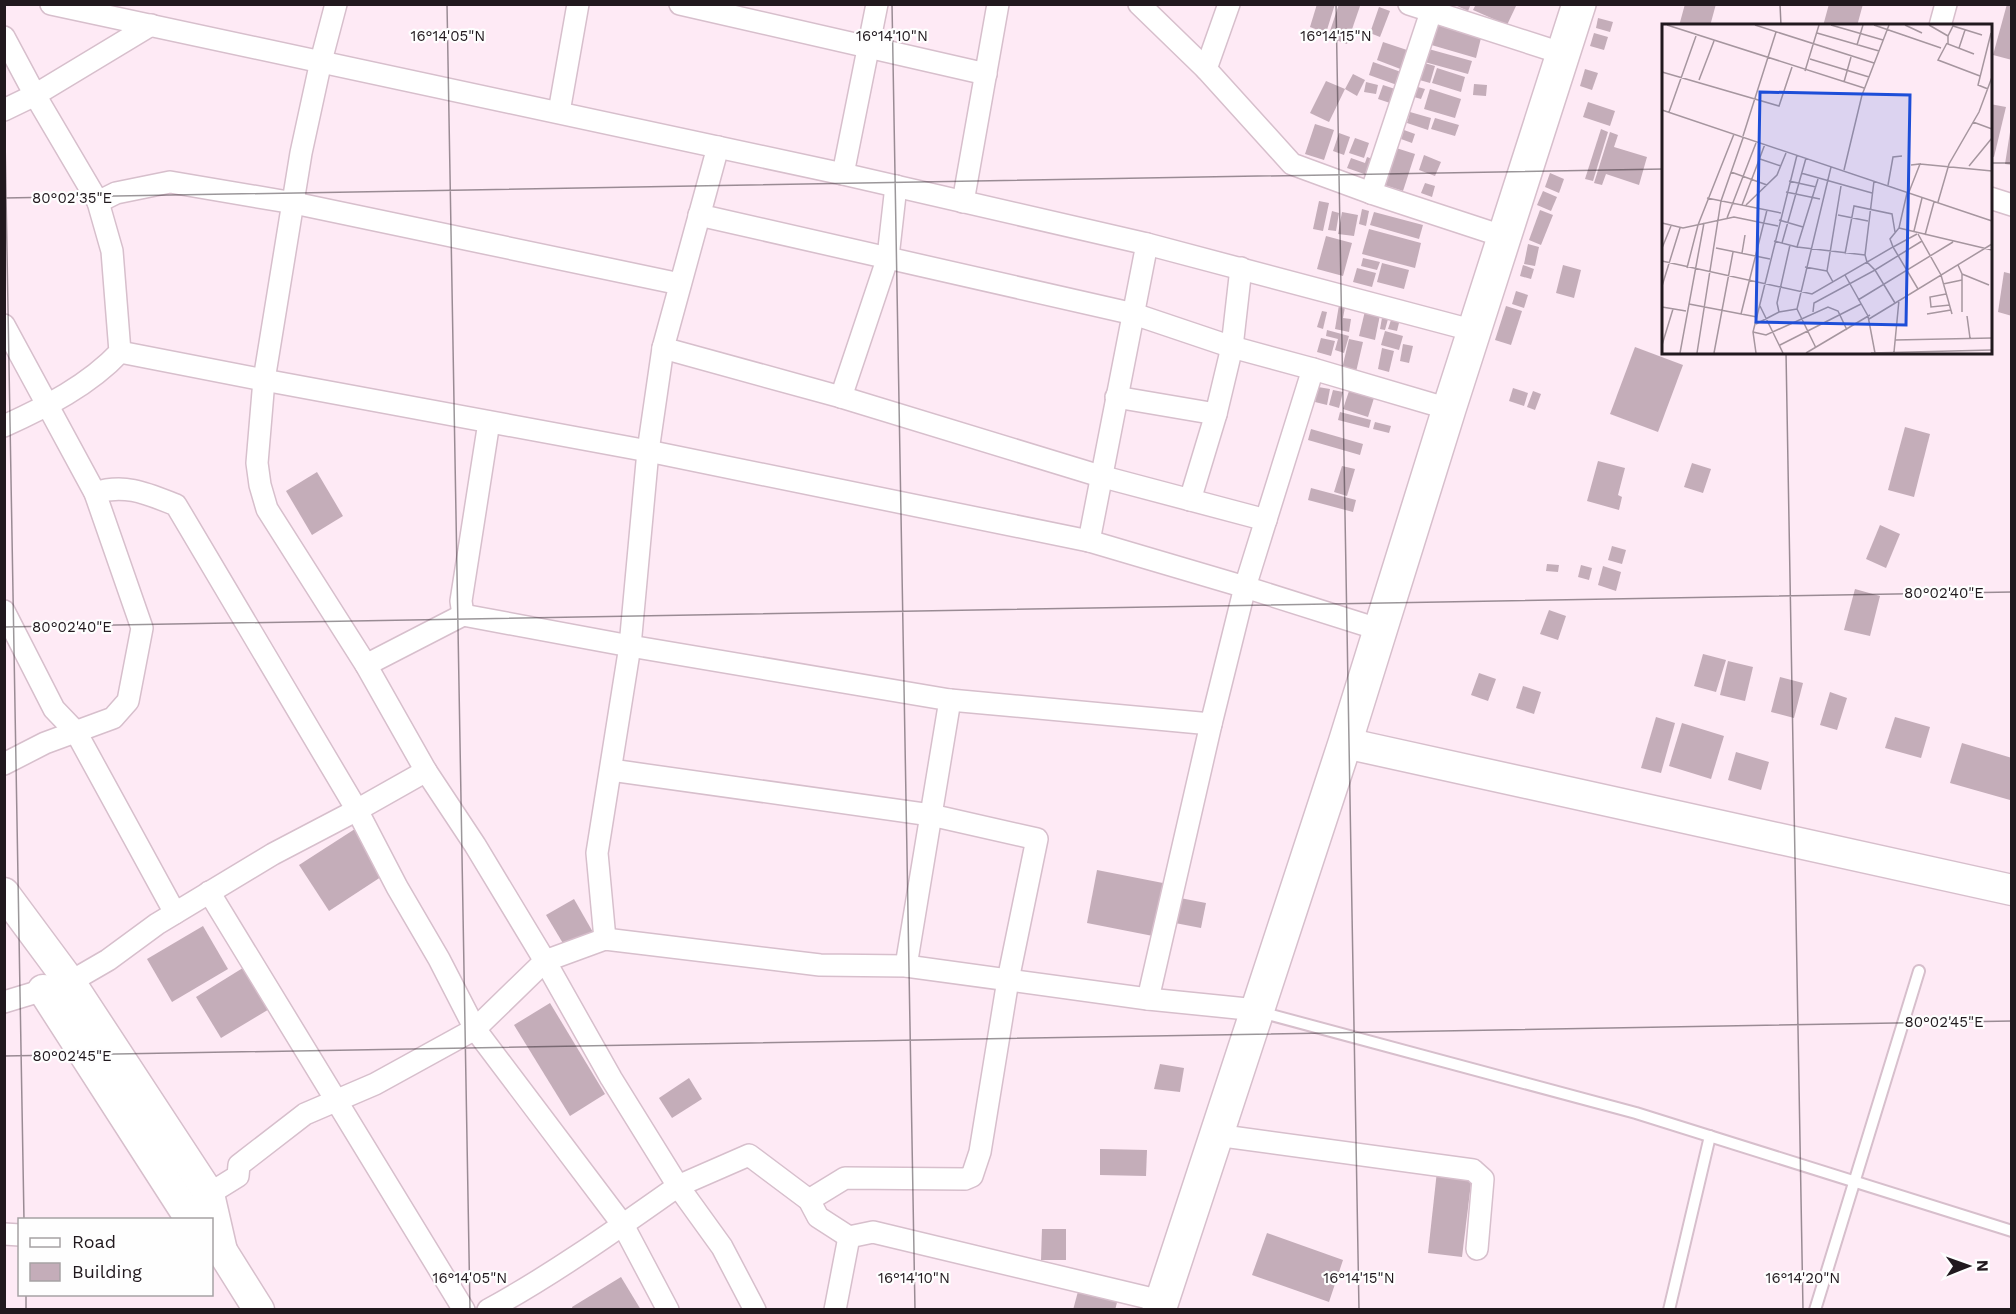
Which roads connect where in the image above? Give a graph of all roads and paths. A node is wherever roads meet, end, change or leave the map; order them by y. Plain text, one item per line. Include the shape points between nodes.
1 (51, 4) edge
2 (336, 4) edge
3 (578, 4) edge
4 (680, 4) edge
5 (877, 4) edge
6 (998, 4) edge
7 (1139, 4) edge
8 (1229, 4) edge
9 (1409, 4) edge
10 (1579, 4) edge
11 (1946, 4) edge
12 (1431, 12) junction
13 (1941, 24) edge
14 (151, 25) junction
15 (4, 37) edge
16 (868, 47) junction
17 (1564, 54) junction
18 (321, 61) junction
19 (1206, 69) junction
20 (986, 74) junction
21 (35, 95) junction
22 (4, 110) edge
23 (559, 112) junction
24 (718, 147) junction
25 (843, 174) junction
26 (897, 186) junction
27 (1371, 193) junction
28 (1992, 199) edge
29 (98, 201) junction
30 (963, 202) junction
31 (294, 203) junction
32 (2012, 205) edge
33 (699, 215) junction
34 (1505, 237) junction
35 (1147, 244) junction
36 (888, 257) junction
37 (1240, 268) junction
38 (680, 284) junction
39 (1134, 314) junction
40 (4, 325) edge
41 (1475, 331) junction
42 (1232, 347) junction
43 (663, 348) junction
44 (120, 352) junction
45 (1313, 369) junction
46 (264, 380) junction
47 (841, 397) junction
48 (1116, 397) junction
49 (47, 406) junction
50 (1449, 409) junction
51 (1216, 414) junction
52 (489, 422) junction
53 (4, 426) edge
54 (648, 451) junction
55 (1100, 476) junction
56 (95, 493) junction
57 (1190, 500) junction
58 (1266, 519) junction
59 (1089, 542) junction
60 (1245, 587) junction
61 (4, 611) edge
62 (463, 615) junction
63 (1381, 630) junction
64 (630, 646) junction
65 (366, 665) junction
66 (950, 700) junction
67 (1211, 724) junction
68 (76, 732) junction
69 (1345, 743) junction
70 (4, 764) edge
71 (611, 770) junction
72 (426, 771) junction
73 (357, 810) junction
74 (931, 815) junction
75 (2012, 890) edge
76 (209, 892) junction
77 (4, 893) edge
78 (175, 913) junction
79 (605, 939) junction
80 (545, 961) junction
81 (906, 966) junction
82 (1919, 971) dead end
83 (1008, 980) junction
84 (57, 986) junction
85 (1148, 999) junction
86 (4, 1002) edge
87 (1257, 1011) junction
88 (475, 1029) junction
89 (338, 1100) junction
90 (1216, 1135) junction
91 (1710, 1136) junction
92 (1855, 1181) junction
93 (678, 1186) junction
94 (209, 1194) junction
95 (809, 1200) junction
96 (189, 1217) edge
97 (212, 1218) edge
98 (622, 1225) junction
99 (213, 1229) edge
100 (2012, 1231) edge
101 (849, 1237) junction
102 (215, 1247) edge
103 (1477, 1249) dead end
104 (1160, 1305) edge
105 (259, 1310) edge
106 (464, 1310) edge
107 (488, 1310) edge
108 (668, 1310) edge
109 (755, 1310) edge
110 (834, 1310) edge
111 (1669, 1310) edge
112 (1815, 1310) edge

1 - 14 street
2 - 18 street
3 - 23 street
4 - 16 street
5 - 16 street
6 - 20 street
7 - 19 street
8 - 19 street
9 - 12 street
10 - 17 highway
11 - 13 street
12 - 17 street
12 - 27 street
14 - 18 street
14 - 21 street
15 - 21 street
16 - 20 street
16 - 25 street
17 - 34 highway
18 - 23 street
18 - 31 street
19 - 27 street via 1292,164
20 - 30 street
21 - 22 street
21 - 29 street
23 - 24 street
24 - 25 street
24 - 33 street
25 - 26 street
26 - 30 street
26 - 36 street
27 - 34 street
28 - 32 street
29 - 31 street via 116,193 170,182
29 - 44 street via 112,251
30 - 35 street
31 - 38 street
31 - 46 street
33 - 36 street
33 - 38 street
34 - 41 highway
35 - 37 street
35 - 39 street
36 - 39 street
36 - 47 street
37 - 41 street
37 - 42 street
38 - 43 street
39 - 42 street
39 - 48 street
40 - 49 street
41 - 50 highway
42 - 45 street
42 - 51 street
43 - 47 street
43 - 54 street
44 - 46 street
44 - 49 street via 106,367
45 - 50 street
45 - 58 street
46 - 52 street
46 - 65 street via 257,463 267,509
47 - 55 street
48 - 51 street
48 - 55 street
49 - 53 street
49 - 56 street
50 - 63 highway
51 - 57 street
52 - 54 street
52 - 62 street via 461,601
54 - 59 street
54 - 64 street
55 - 57 street
55 - 59 street
56 - 68 street via 142,628 128,701 113,718
56 - 73 street via 111,488 144,492 176,505
57 - 58 street
58 - 60 street
59 - 60 street
60 - 63 street
60 - 67 street
61 - 68 street via 54,709
62 - 64 street
62 - 65 street
63 - 69 highway
64 - 66 street
64 - 71 street
65 - 72 street
66 - 67 street
66 - 74 street
67 - 85 street
68 - 70 street
68 - 78 street
69 - 75 main road
69 - 87 highway
71 - 74 street
71 - 79 street via 597,853
72 - 73 street
72 - 80 street
73 - 76 street
73 - 88 street
74 - 81 street
74 - 83 street via 1037,839
76 - 78 street
76 - 89 street
77 - 84 main road
78 - 84 street via 108,960
79 - 80 street
79 - 81 street via 820,965
80 - 88 street
80 - 93 street
81 - 83 street
82 - 92 lane
83 - 85 street
83 - 95 street via 980,1152 972,1176 845,1178
84 - 86 street
84 - 94 main road
84 - 96 main road
85 - 87 street
87 - 90 highway
87 - 91 lane
88 - 89 street
88 - 98 street
89 - 94 street via 305,1114 239,1165 238,1176
89 - 106 street
90 - 103 street via 1473,1170 1483,1179
90 - 104 highway
91 - 92 lane
91 - 111 lane
92 - 100 lane
92 - 112 lane
93 - 95 street via 749,1155
93 - 98 street
93 - 109 street via 722,1247
94 - 96 street
94 - 97 main road
95 - 101 street via 818,1217
98 - 107 street
98 - 108 street
99 - 102 main road
101 - 104 street via 873,1232
101 - 110 street
102 - 105 main road

